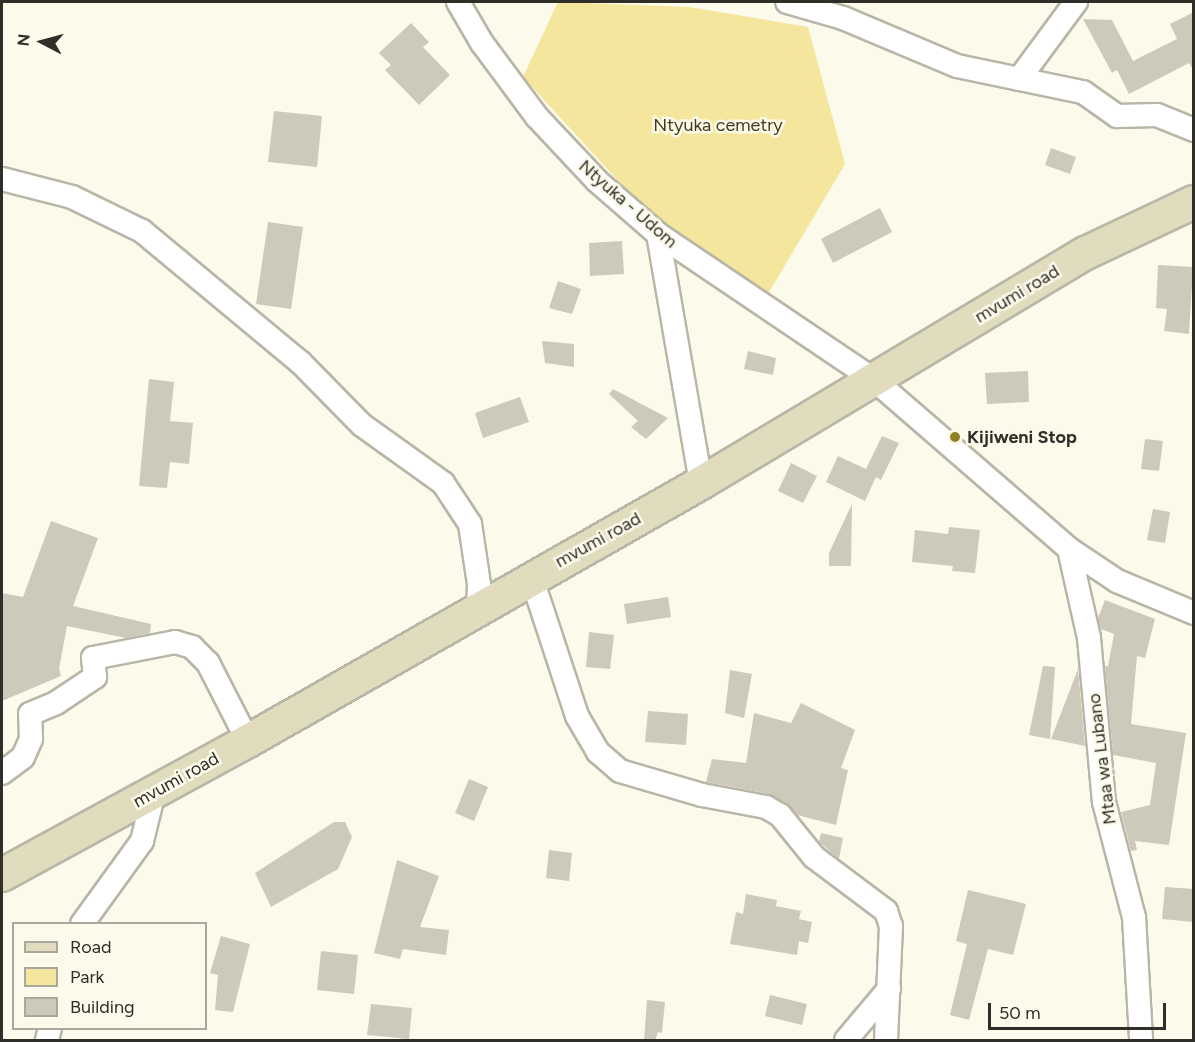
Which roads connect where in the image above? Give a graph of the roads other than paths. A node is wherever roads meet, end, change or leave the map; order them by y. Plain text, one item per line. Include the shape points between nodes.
1 (458, 2) edge
2 (787, 2) edge
3 (1076, 2) edge
4 (1019, 80) junction
5 (1194, 130) edge
6 (2, 179) edge
7 (1194, 202) edge
8 (658, 234) junction
9 (873, 379) junction
10 (701, 483) junction
11 (1070, 549) junction
12 (532, 579) junction
13 (478, 610) junction
14 (1194, 613) edge
15 (248, 741) junction
16 (2, 773) edge
17 (154, 792) junction
18 (2, 875) edge
19 (83, 922) edge
20 (889, 989) junction
21 (846, 1041) edge
22 (886, 1041) edge
23 (1141, 1041) edge

1 - 8 street, Ntyuka - Udom via 482,43 537,117 597,181
2 - 4 street via 843,18 957,66
3 - 4 street
4 - 5 street via 1083,92 1117,116 1157,116
6 - 13 street via 72,197 142,231 300,362 362,425 443,483 470,524 479,584
7 - 9 street, mvumi road via 1086,254
8 - 9 street, Ntyuka - Udom
8 - 10 street
9 - 10 street, mvumi road
9 - 11 street, Ntyuka - Udom
10 - 12 street, mvumi road
11 - 14 street, Ntyuka - Udom via 1127,587
11 - 23 street, Mtaa wa Lubano via 1089,638 1104,802 1134,917
12 - 13 street, mvumi road
12 - 20 street via 577,716 598,752 620,771 702,795 766,807 780,815 814,857 886,911 891,926
13 - 15 street, mvumi road
15 - 16 street via 208,663 192,646 176,642 93,658 95,677 56,703 30,714 31,739 23,757
15 - 17 street, mvumi road
17 - 18 street, mvumi road
17 - 19 street via 142,841
20 - 21 street via 868,1009
20 - 22 street

